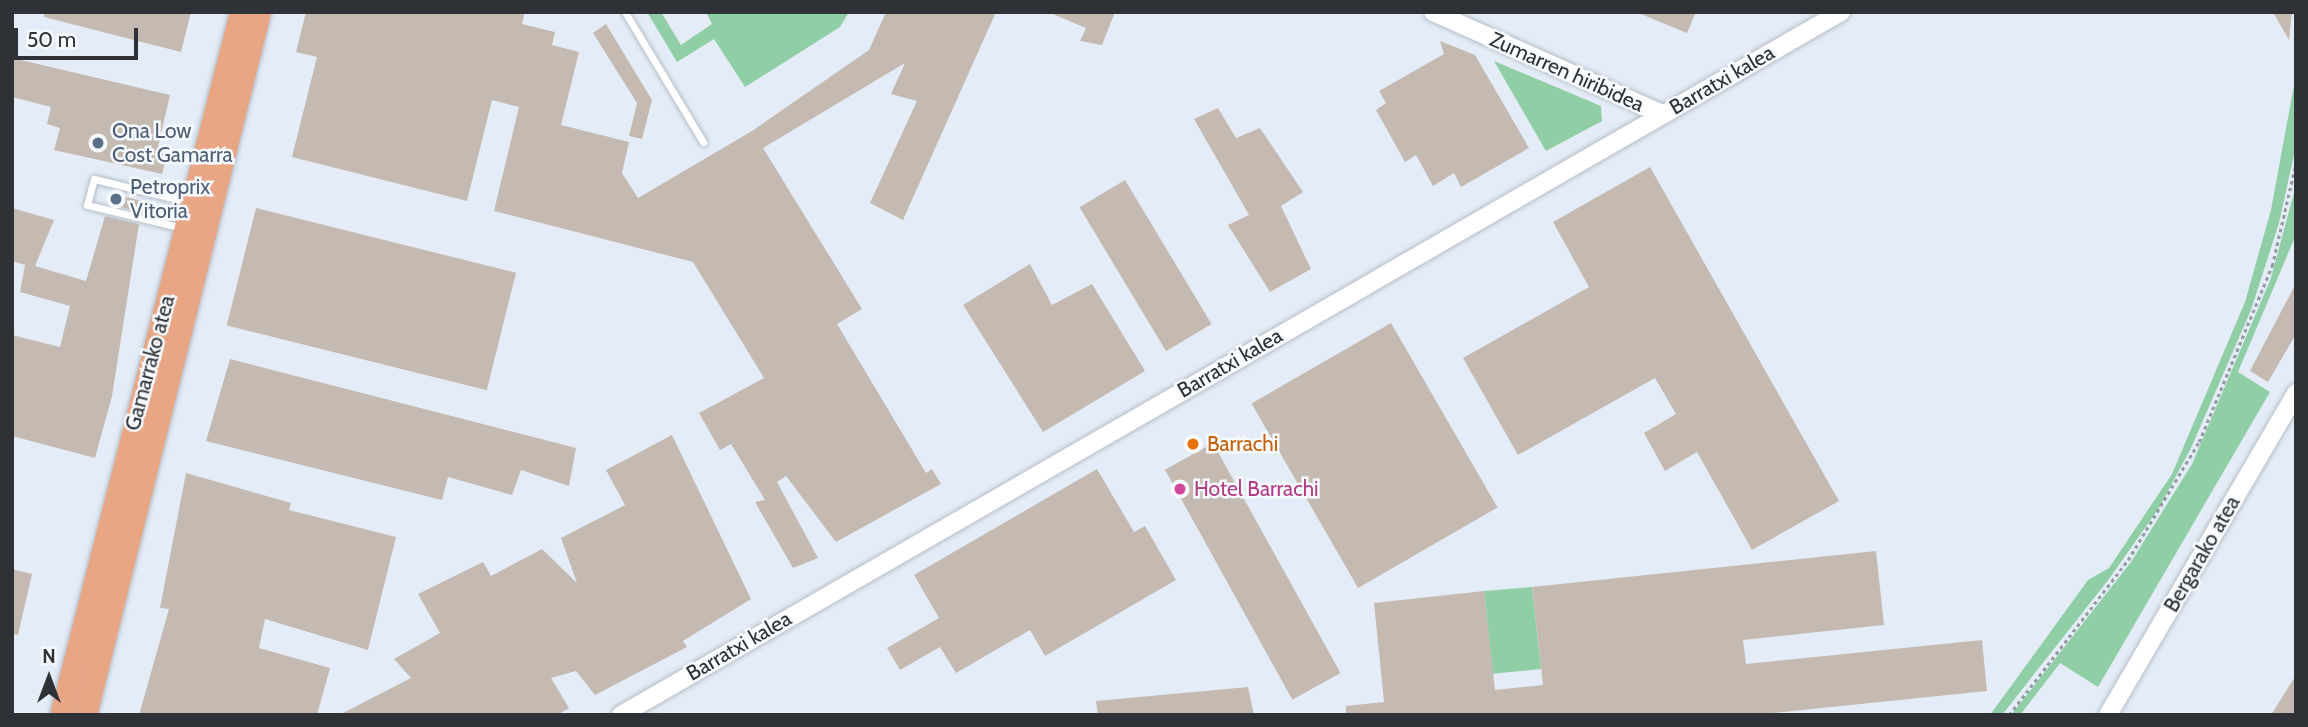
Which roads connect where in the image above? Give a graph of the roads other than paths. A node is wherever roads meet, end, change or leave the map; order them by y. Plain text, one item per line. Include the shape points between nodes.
1 (241, 12) edge
2 (259, 12) edge
3 (625, 12) edge
4 (1433, 12) edge
5 (1841, 12) edge
6 (1662, 114) junction
7 (703, 142) dead end
8 (192, 203) junction
9 (185, 229) junction
10 (2296, 393) edge
11 (61, 715) edge
12 (85, 715) edge
13 (621, 715) edge
14 (2108, 715) edge

1 - 8 main road, Gamarrako atea
2 - 12 main road, Gamarrako atea
3 - 7 lane
4 - 6 street, Zumarren hiribidea
5 - 6 street, Barratxi kalea
6 - 13 street, Barratxi kalea
8 - 9 main road, Gamarrako atea
8 - 9 lane via 94,179 87,205
9 - 11 main road, Gamarrako atea
10 - 14 street, Bergarako atea

